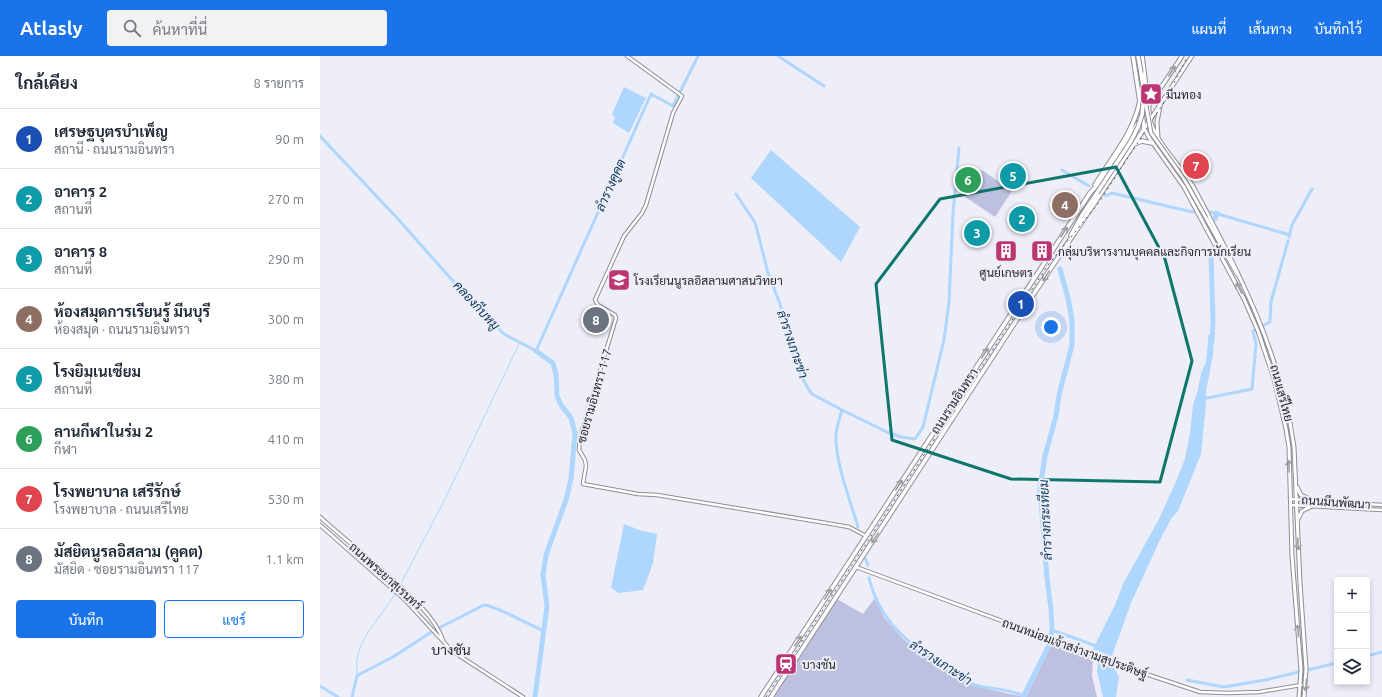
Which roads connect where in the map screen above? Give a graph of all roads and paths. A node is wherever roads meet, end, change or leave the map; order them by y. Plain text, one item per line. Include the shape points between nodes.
1 (627, 56) edge
2 (1133, 56) edge
3 (1138, 56) edge
4 (1142, 56) edge
5 (1182, 56) edge
6 (1192, 56) edge
7 (1143, 64) junction
8 (1134, 68) junction
9 (1146, 84) junction
10 (1162, 86) junction
11 (1146, 90) junction
12 (1139, 94) junction
13 (1144, 95) junction
14 (1140, 100) junction
15 (1161, 103) junction
16 (1148, 107) junction
17 (1142, 117) junction
18 (1150, 120) junction
19 (1144, 128) junction
20 (1159, 141) junction
21 (1152, 143) junction
22 (1134, 145) junction
23 (1114, 161) junction
24 (1121, 164) junction
25 (1182, 172) junction
26 (1176, 175) junction
27 (1090, 193) junction
28 (1208, 218) junction
29 (1067, 244) junction
30 (1296, 483) junction
31 (1290, 499) junction
32 (1296, 499) junction
33 (1312, 500) junction
34 (1290, 505) junction
35 (1296, 505) junction
36 (1382, 505) edge
37 (1312, 506) junction
38 (1382, 510) edge
39 (320, 517) edge
40 (1297, 523) junction
41 (320, 525) edge
42 (866, 536) junction
43 (856, 567) junction
44 (808, 625) junction
45 (815, 629) junction
46 (444, 641) junction
47 (1301, 685) junction
48 (523, 697) edge
49 (761, 697) edge
50 (771, 697) edge
51 (1299, 697) edge
52 (1304, 697) edge

1 - 42 street, ซอยรามอินทรา 117 via 680,95 646,205 624,236 595,298 596,304 616,318 580,438 579,450 586,466 583,484 826,523 853,528
2 - 8 highway
3 - 13 highway, bridge
4 - 7 highway
10 -> 5 main road
6 - 15 main road
7 - 8 highway via 1139,71
7 - 9 highway
8 - 12 highway
9 - 10 main road via 1152,89
9 - 11 highway
10 - 16 main road
11 - 12 highway via 1143,97
11 - 16 highway
12 - 14 highway
13 - 28 main road, bridge via 1151,133
13 - 29 highway, bridge via 1142,115 1131,141 1096,193
14 - 17 highway
14 - 27 highway via 1130,130
15 - 18 main road
15 - 20 main road via 1157,122
16 - 17 highway, ถนนรามอินทรา
16 - 18 highway
17 - 19 highway
17 - 23 highway, ถนนรามอินทรา
18 - 19 highway, ถนนรามอินทรา
18 - 20 main road
19 - 21 main road, ถนนเสรีไทย
19 - 22 highway, ถนนรามอินทรา
20 - 25 main road
21 - 22 highway via 1142,141
21 - 26 main road, ถนนเสรีไทย
22 - 24 highway, ถนนรามอินทรา
23 - 24 highway
23 - 27 highway, ถนนรามอินทรา
24 - 29 highway, ถนนรามอินทรา
25 - 26 main road
25 - 28 main road via 1193,187
31 -> 26 main road, ถนนเสรีไทย via 1286,429 1274,379 1258,331 1237,285
42 -> 27 highway, ถนนรามอินทรา
28 - 30 main road, ถนนเสรีไทย via 1241,279 1263,329 1292,429
29 -> 43 highway, ถนนรามอินทรา
30 - 32 main road, ถนนเสรีไทย
30 - 33 main road via 1301,494
31 - 32 street, ถนนมีนพัฒนา
31 - 34 main road, ถนนเสรีไทย
32 - 33 street, ถนนมีนพัฒนา
32 - 35 main road, ถนนเสรีไทย
33 - 36 street, ถนนมีนพัฒนา
34 - 35 street, ถนนมีนพัฒนา
47 -> 34 main road, ถนนเสรีไทย
35 - 37 street, ถนนมีนพัฒนา
35 - 40 main road, ถนนเสรีไทย
37 - 38 street, ถนนมีนพัฒนา
37 - 40 main road via 1302,511
39 - 46 street, ถนนพระยาสุเรนทร์ via 412,597 435,625
40 -> 52 main road, ถนนเสรีไทย via 1306,671
41 - 46 street, ถนนพระยาสุเรนทร์ via 404,599
44 -> 42 highway, ถนนรามอินทรา
43 - 45 highway, ถนนรามอินทรา
43 - 47 street, ถนนหม่อมเจ้าสง่างามสุประดิษฐ์ via 1112,662 1206,693 1259,692
44 - 45 highway
49 -> 44 highway, ถนนรามอินทรา
45 - 50 highway, ถนนรามอินทรา
46 - 48 street, ถนนพระยาสุเรนทร์ via 457,655
47 - 51 main road, ถนนเสรีไทย

